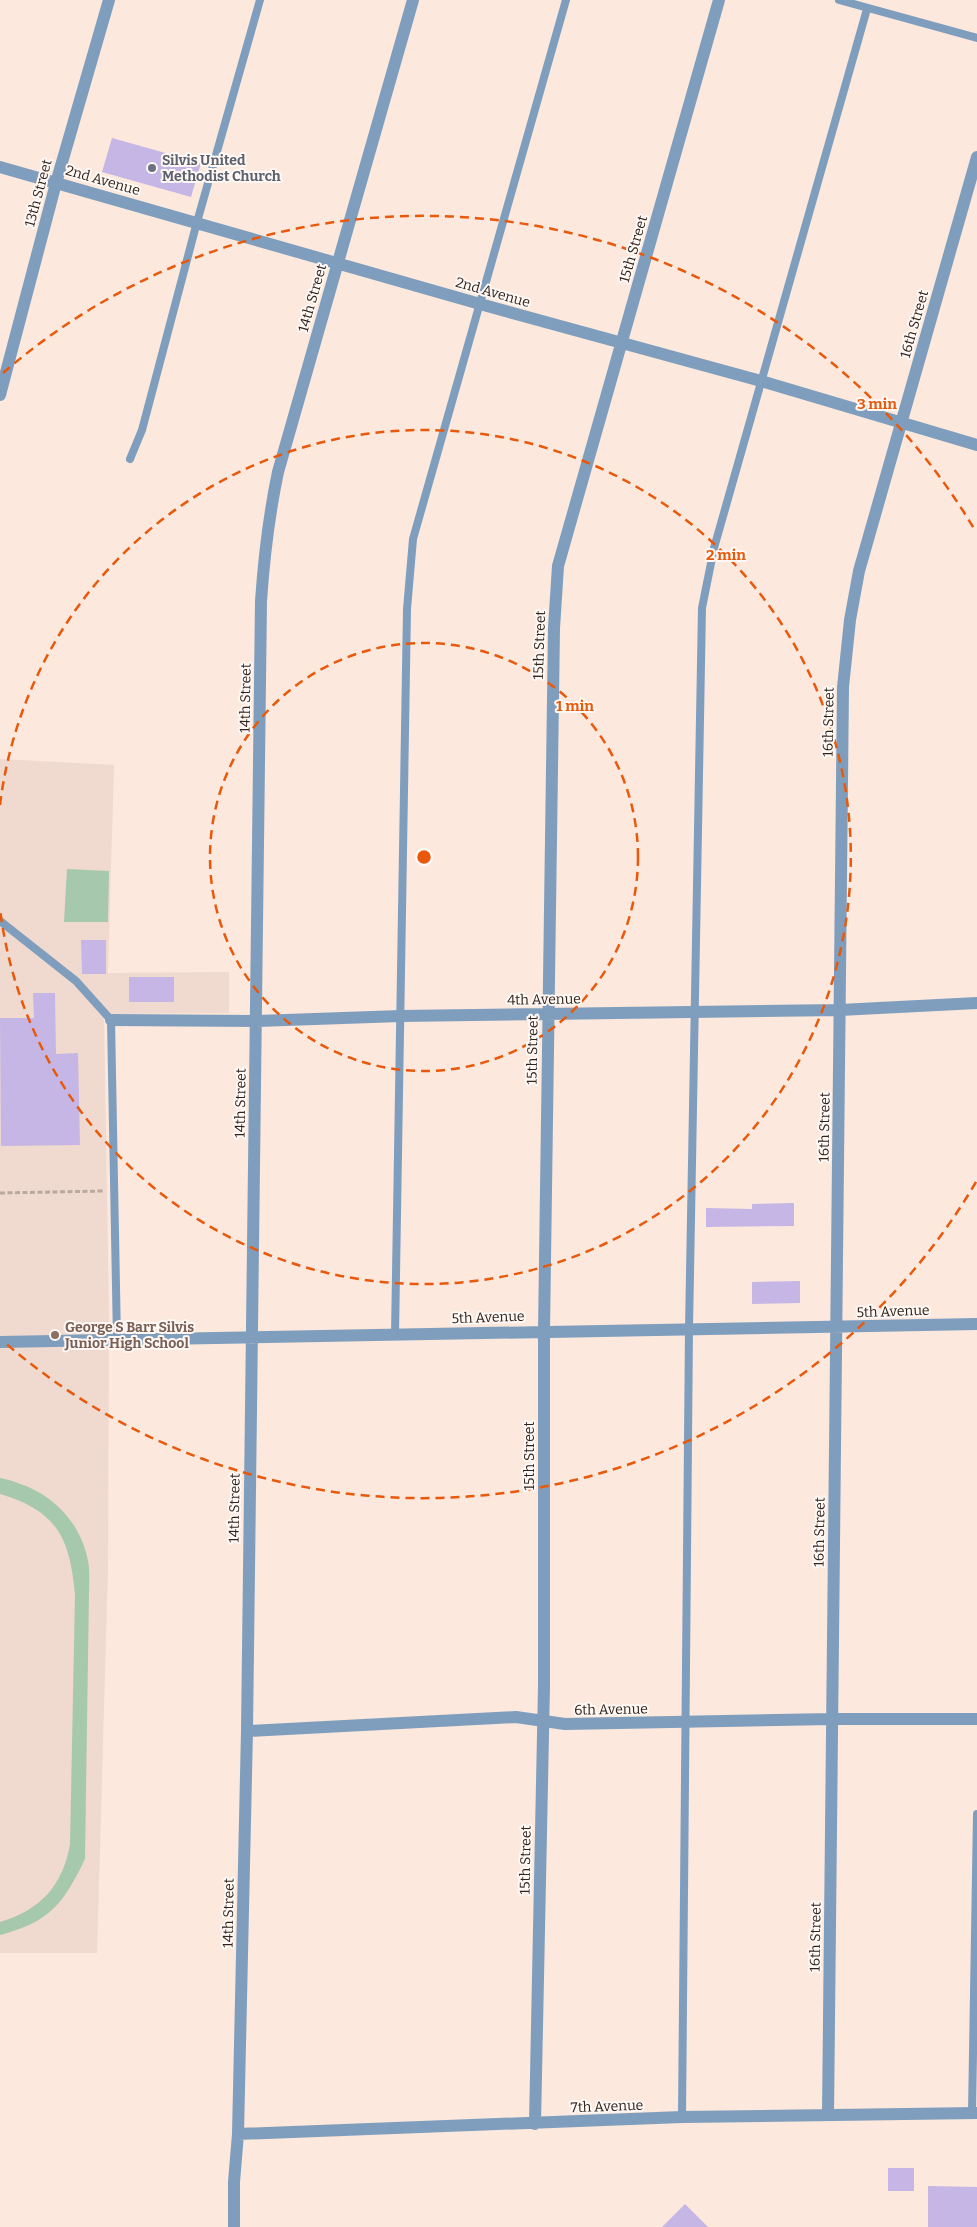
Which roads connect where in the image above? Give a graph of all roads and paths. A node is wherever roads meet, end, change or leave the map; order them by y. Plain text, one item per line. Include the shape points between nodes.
1 (109, 0) edge
2 (260, 0) edge
3 (413, 0) edge
4 (566, 0) edge
5 (720, 0) edge
6 (839, 0) edge
7 (868, 9) junction
8 (977, 38) edge
9 (977, 156) edge
10 (0, 167) edge
11 (56, 182) junction
12 (197, 222) junction
13 (338, 262) junction
14 (480, 304) junction
15 (622, 344) junction
16 (761, 381) junction
17 (0, 395) edge
18 (902, 423) junction
19 (977, 445) edge
20 (130, 459) dead end
21 (0, 921) edge
22 (977, 1003) edge
23 (840, 1010) junction
24 (694, 1011) junction
25 (547, 1014) junction
26 (401, 1016) junction
27 (111, 1020) junction
28 (256, 1021) junction
29 (114, 1190) junction
30 (0, 1193) edge
31 (977, 1324) edge
32 (836, 1328) junction
33 (689, 1329) junction
34 (544, 1331) junction
35 (396, 1335) junction
36 (251, 1337) junction
37 (117, 1340) junction
38 (0, 1342) edge
39 (832, 1719) junction
40 (977, 1719) edge
41 (542, 1721) junction
42 (685, 1722) junction
43 (247, 1731) junction
44 (977, 1814) edge
45 (974, 2113) edge
46 (828, 2115) junction
47 (682, 2118) junction
48 (536, 2124) junction
49 (238, 2134) junction
50 (234, 2227) edge

1 - 11 street, 13th Street
2 - 12 lane
3 - 13 street, 14th Street
4 - 14 lane
5 - 15 street, 15th Street
6 - 7 lane
7 - 8 lane
7 - 16 lane
9 - 18 street, 16th Street
10 - 11 street, 2nd Avenue
11 - 12 street, 2nd Avenue
11 - 17 street, 13th Street
12 - 13 street, 2nd Avenue
12 - 20 lane via 142,430
13 - 14 street, 2nd Avenue
13 - 28 street, 14th Street via 278,472 264,552
14 - 15 street, 2nd Avenue
14 - 26 lane via 418,517 410,561
15 - 16 street, 2nd Avenue
15 - 25 street, 15th Street via 558,566
16 - 18 street, 2nd Avenue
16 - 24 lane via 714,548 702,608
18 - 19 street, 2nd Avenue
18 - 23 street, 16th Street via 859,571 850,620 843,687
21 - 27 lane via 76,981
22 - 23 street, 4th Avenue
23 - 24 street, 4th Avenue
23 - 32 street, 16th Street
24 - 25 street, 4th Avenue
24 - 33 lane
25 - 26 street, 4th Avenue
25 - 34 street, 15th Street
26 - 28 street, 4th Avenue
26 - 35 lane
27 - 28 street, 4th Avenue
27 - 29 lane
28 - 36 street, 14th Street
29 - 30 path
29 - 37 lane
31 - 32 street, 5th Avenue
32 - 33 street, 5th Avenue
32 - 39 street, 16th Street
33 - 34 street, 5th Avenue
33 - 42 lane
34 - 35 street, 5th Avenue
34 - 41 street, 15th Street
35 - 36 street, 5th Avenue
36 - 37 street, 5th Avenue
36 - 43 street, 14th Street
37 - 38 street, 5th Avenue
39 - 40 street, 6th Avenue
39 - 42 street, 6th Avenue
39 - 46 street, 16th Street
41 - 42 street, 6th Avenue via 565,1724
41 - 43 street, 6th Avenue via 516,1717
41 - 48 street, 15th Street
42 - 47 lane
43 - 49 street, 14th Street
44 - 45 lane
45 - 46 street, 7th Avenue
46 - 47 street, 7th Avenue
47 - 48 street, 7th Avenue
48 - 49 street, 7th Avenue
49 - 50 street, 14th Street

